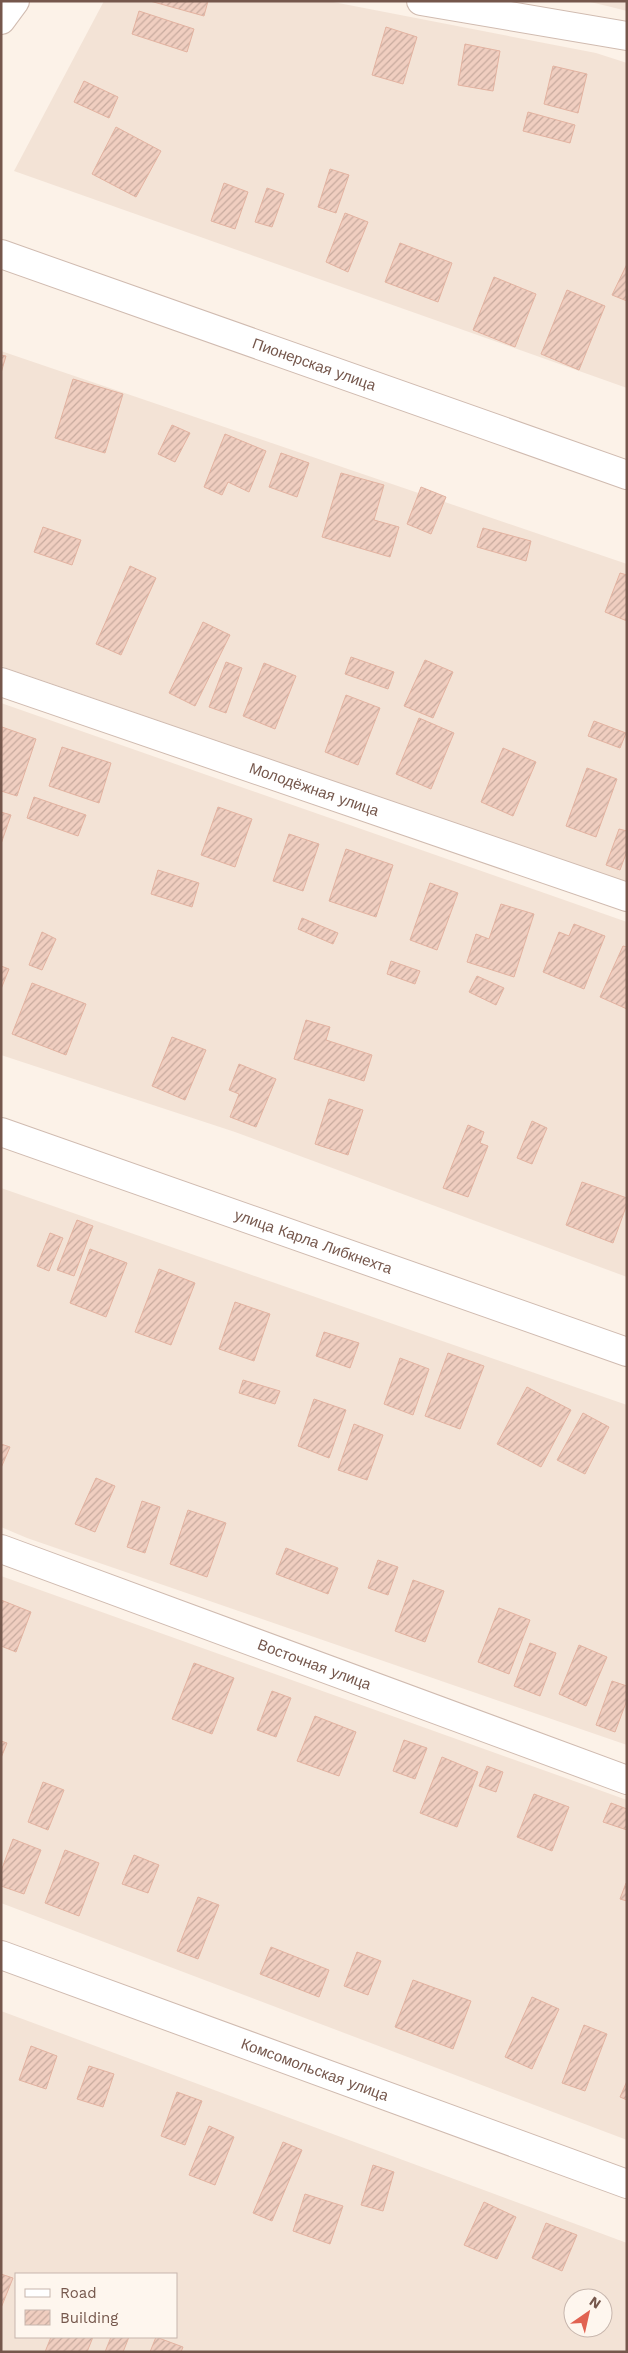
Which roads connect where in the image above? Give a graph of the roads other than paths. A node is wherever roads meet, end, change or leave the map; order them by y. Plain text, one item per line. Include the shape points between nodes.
1 (15, 1) edge
2 (420, 1) edge
3 (1, 20) edge
4 (627, 36) edge
5 (1, 254) edge
6 (627, 475) edge
7 (1, 682) edge
8 (627, 897) edge
9 (1, 1132) edge
10 (627, 1352) edge
11 (1, 1549) edge
12 (627, 1780) edge
13 (1, 1955) edge
14 (627, 2184) edge

1 - 3 street
2 - 4 street
5 - 6 street, Пионерская улица
7 - 8 street, Молодёжная улица
9 - 10 street, улица Карла Либкнехта
11 - 12 street, Восточная улица
13 - 14 street, Комсомольская улица

